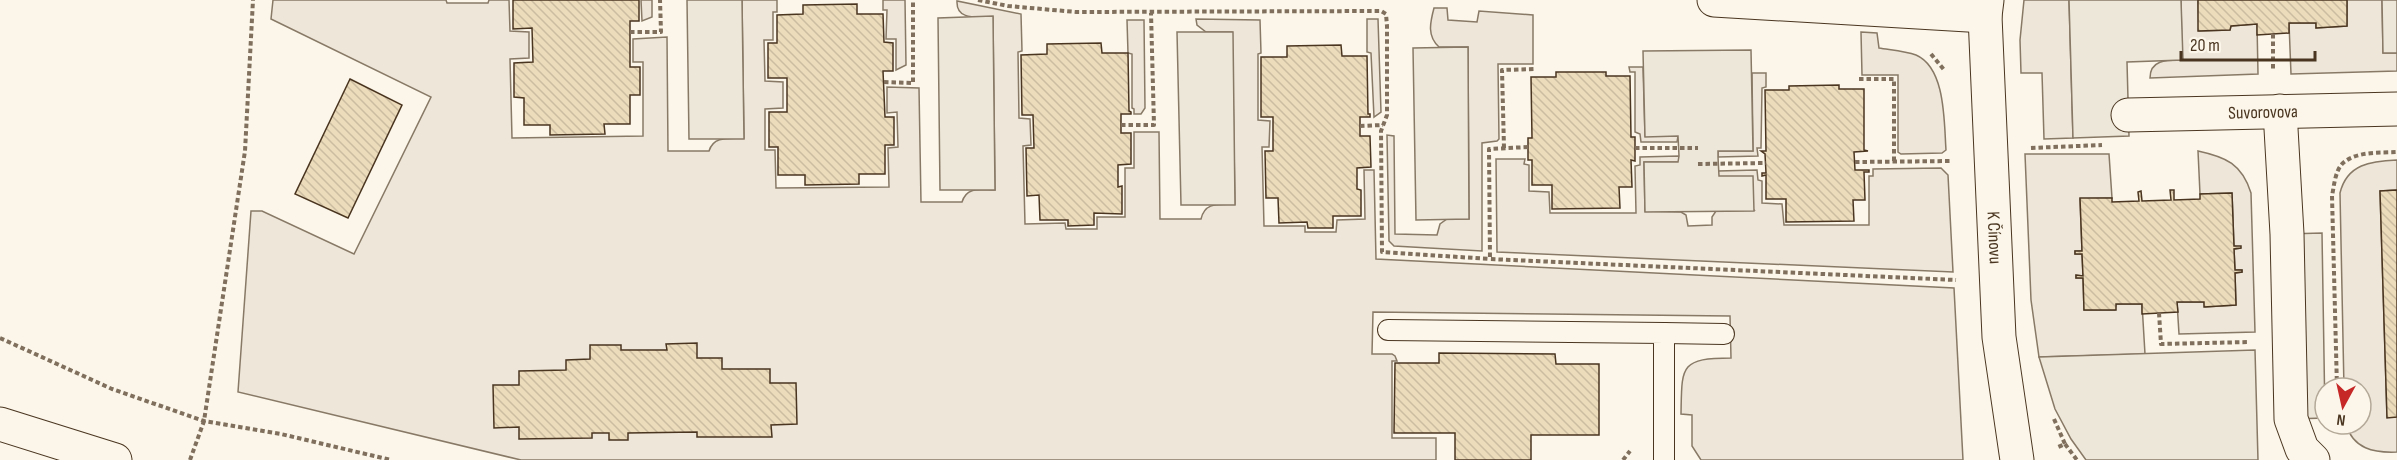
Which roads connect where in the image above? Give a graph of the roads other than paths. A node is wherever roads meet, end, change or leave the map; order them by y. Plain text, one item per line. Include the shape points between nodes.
1 (1714, 0) edge
2 (1986, 8) edge
3 (2277, 96) junction
4 (2397, 110) edge
5 (2128, 115) dead end
6 (1388, 330) dead end
7 (1664, 333) junction
8 (1724, 334) dead end
9 (0, 424) edge
10 (115, 460) edge
11 (1664, 460) edge
12 (2017, 460) edge
13 (2313, 460) edge

1 - 2 street, K Čínovu
2 - 12 street, K Čínovu via 1999,337
3 - 4 street, Suvorovova
3 - 5 street, Suvorovova
3 - 13 street via 2287,234 2291,419 2302,449
6 - 7 lane
7 - 8 lane
7 - 11 lane
9 - 10 street

